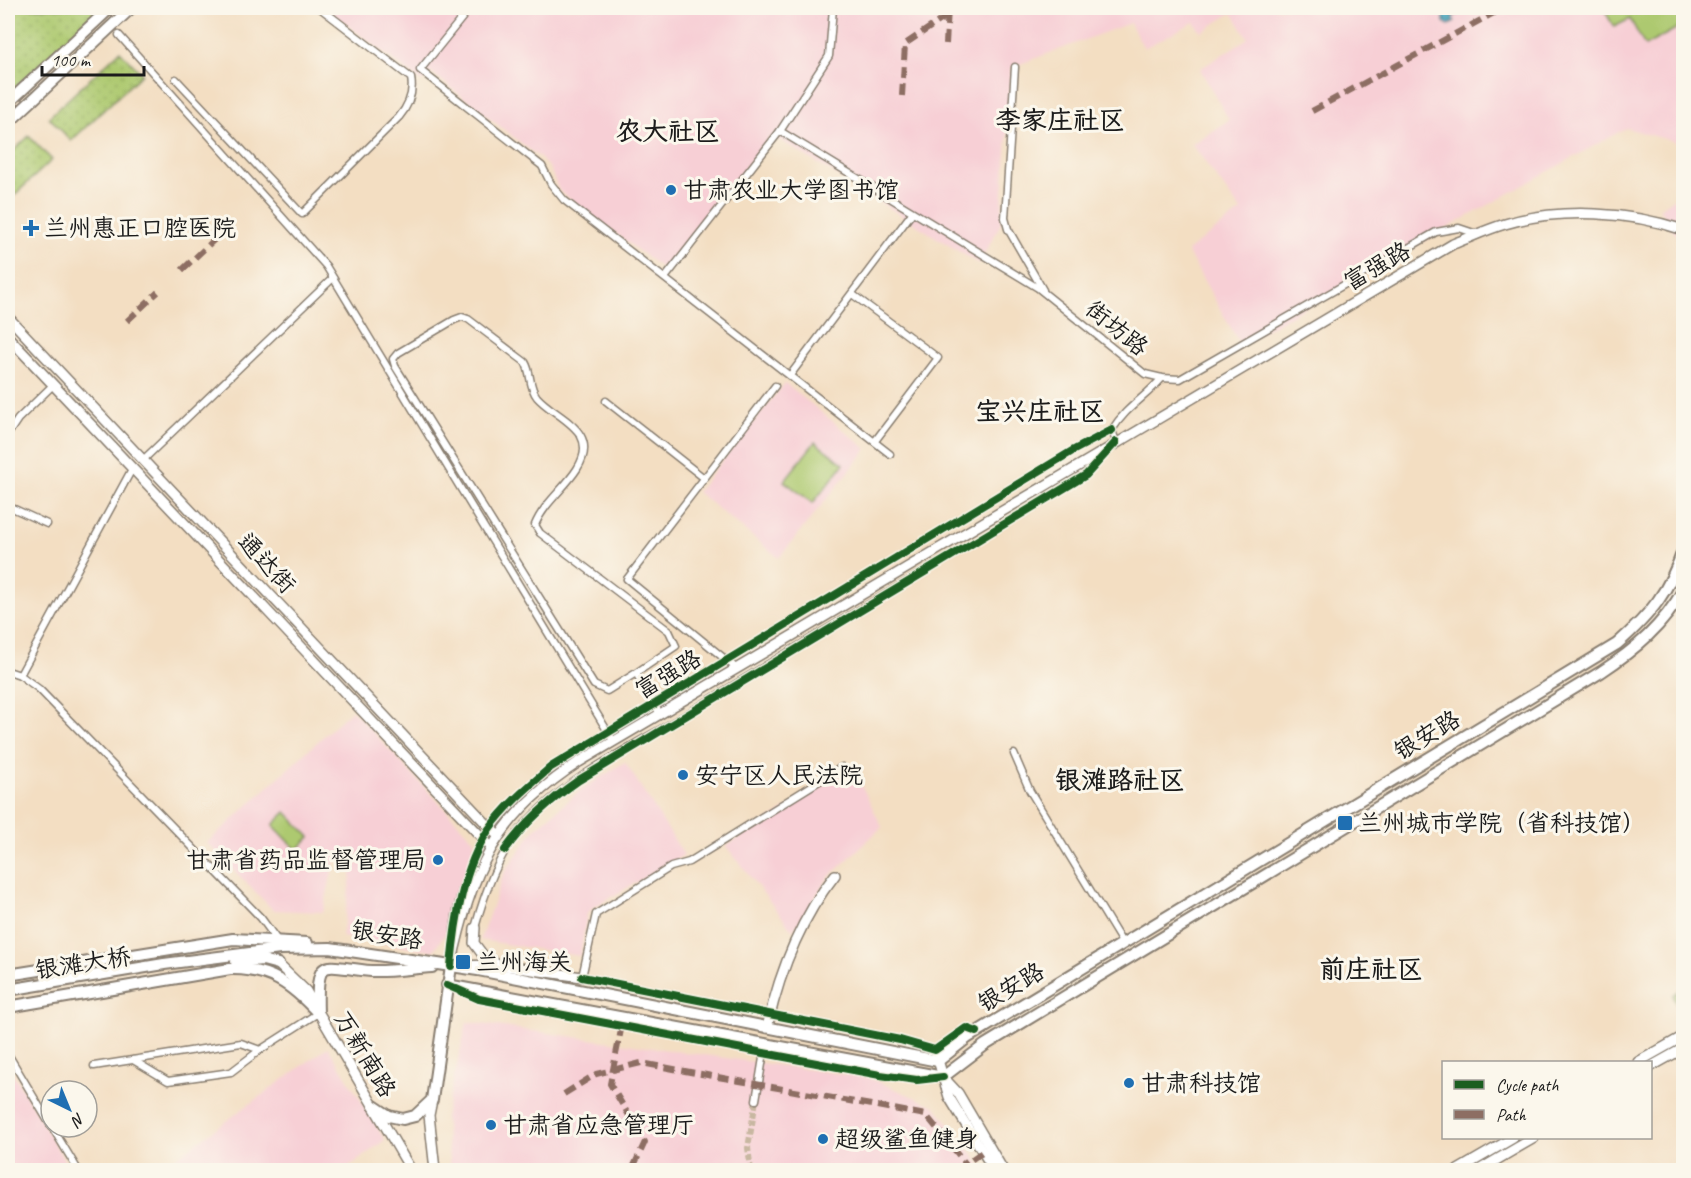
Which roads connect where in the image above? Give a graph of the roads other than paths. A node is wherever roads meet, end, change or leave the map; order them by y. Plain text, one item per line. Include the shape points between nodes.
1 (110, 8) edge
2 (131, 8) edge
3 (320, 8) edge
4 (470, 8) edge
5 (833, 8) edge
6 (119, 35) dead end
7 (1015, 67) dead end
8 (176, 79) dead end
9 (8, 103) edge
10 (8, 123) edge
11 (780, 131) junction
12 (912, 213) junction
13 (1683, 231) edge
14 (1478, 234) junction
15 (333, 278) junction
16 (665, 278) junction
17 (1045, 293) junction
18 (852, 294) junction
19 (8, 317) edge
20 (8, 337) edge
21 (791, 374) junction
22 (1162, 378) junction
23 (53, 385) junction
24 (775, 386) dead end
25 (606, 401) dead end
26 (1112, 430) junction
27 (8, 434) edge
28 (875, 441) junction
29 (1116, 442) junction
30 (890, 454) dead end
31 (143, 460) junction
32 (132, 469) junction
33 (704, 478) junction
34 (8, 506) edge
35 (47, 524) dead end
36 (1683, 549) edge
37 (1678, 562) edge
38 (1683, 589) edge
39 (727, 661) junction
40 (736, 668) junction
41 (8, 671) edge
42 (636, 673) junction
43 (20, 675) junction
44 (654, 704) junction
45 (660, 714) junction
46 (611, 738) junction
47 (1014, 754) dead end
48 (842, 767) dead end
49 (490, 828) junction
50 (484, 839) junction
51 (494, 842) junction
52 (505, 850) junction
53 (835, 875) dead end
54 (475, 928) joint
55 (277, 940) junction
56 (1123, 944) junction
57 (330, 948) junction
58 (278, 964) joint
59 (498, 965) junction
60 (451, 966) junction
61 (165, 967) junction
62 (8, 975) edge
63 (582, 976) junction
64 (447, 985) junction
65 (8, 990) edge
66 (8, 996) edge
67 (8, 1007) edge
68 (318, 1013) junction
69 (771, 1014) junction
70 (767, 1028) junction
71 (1683, 1036) edge
72 (1683, 1048) edge
73 (260, 1050) junction
74 (764, 1052) junction
75 (8, 1054) edge
76 (936, 1056) junction
77 (133, 1060) junction
78 (1640, 1061) edge
79 (94, 1066) dead end
80 (1652, 1066) edge
81 (943, 1077) junction
82 (432, 1100) junction
83 (756, 1100) tunnel mouth
84 (39, 1106) edge
85 (374, 1106) junction
86 (59, 1139) edge
87 (1510, 1139) edge
88 (1531, 1139) edge
89 (78, 1170) edge
90 (411, 1170) edge
91 (435, 1170) edge
92 (994, 1170) edge
93 (1003, 1170) edge
94 (1458, 1170) edge
95 (1479, 1170) edge

1 - 9 main road
2 - 10 main road
3 - 8 street via 411,78 413,87 399,117 302,214
4 - 16 street via 420,70 542,166 564,200
5 - 11 street via 829,56
6 - 15 street via 310,246
7 - 17 street via 1005,218
11 - 12 street, 街坊路
11 - 16 street
12 - 17 street, 街坊路
12 - 18 street
13 - 14 main road, 富强路 via 1653,220 1569,214 1507,223
14 - 22 street, 街坊路 via 1459,228 1436,232 1180,379
14 - 29 main road, 富强路 via 1453,244
15 - 31 street
15 - 46 street
16 - 21 street
17 - 22 street, 街坊路 via 1145,374
18 - 21 street
18 - 28 street via 938,358
19 - 31 main road, 通达街
20 - 23 main road, 通达街
21 - 28 street
22 - 26 street via 1124,411
23 - 27 street
23 - 32 main road, 通达街
24 - 33 street
25 - 33 street
26 - 29 street
26 - 39 street, 富强路
28 - 30 street
29 - 40 main road, 富强路
29 - 52 street, 富强路 via 1086,475 550,799
31 - 49 main road, 通达街
32 - 43 street
32 - 50 main road, 通达街
33 - 39 street via 627,579
34 - 35 street
36 - 37 main road, 银安路
37 - 56 main road, 银安路 via 1666,592 1646,618 1617,644
38 - 81 main road, 银安路 via 1653,633 1601,672 1005,1033
39 - 40 street
39 - 44 street, 富强路
40 - 45 main road, 富强路
41 - 43 street
42 - 42 street via 671,651 676,646 675,639 540,533 536,525 578,468 583,456 578,431 537,397 525,362 468,319 454,320 398,353 393,360 395,366 594,685 608,691
42 - 44 street
43 - 55 street via 39,689 204,859
44 - 45 street
44 - 46 street, 富强路
45 - 46 main road, 富强路
46 - 49 street, 富强路 via 551,767
46 - 51 main road, 富强路 via 538,793
47 - 56 street via 1030,791
48 - 63 street via 689,862 671,867 596,914
49 - 50 street, 富强路
49 - 51 main road, 通达街
50 - 51 main road, 通达街
50 - 60 street, 富强路 via 470,870 455,923
51 - 52 street
51 - 60 main road, 富强路 via 463,913
52 - 54 street, 富强路
53 - 69 main road via 816,899 801,929
54 - 59 main road via 474,943
55 - 57 main road
55 - 62 main road via 233,939
56 - 76 main road, 银安路
57 - 60 main road, 银安路
57 - 61 main road, 银安路 via 280,949
58 - 61 main road via 263,960
58 - 68 main road, 万新南路 via 306,992
59 - 60 main road
59 - 63 main road
60 - 64 main road
60 - 68 main road via 372,971 334,964 325,968 317,980
60 - 70 main road, 银安路
61 - 65 main road, 银滩大桥
61 - 66 main road, 银滩大桥
63 - 69 street
64 - 74 street via 479,999
64 - 81 main road
64 - 82 main road
67 - 68 main road via 248,968 286,982
68 - 73 street
68 - 85 main road, 万新南路
69 - 70 main road
69 - 76 street via 900,1040
70 - 76 main road, 银安路
71 - 78 main road
72 - 80 main road
73 - 77 street via 241,1043
73 - 77 street via 231,1072 168,1081
74 - 81 street via 917,1080
74 - 83 street
75 - 84 street
76 - 81 main road
77 - 79 street
81 - 92 main road via 949,1097
81 - 93 main road via 958,1092
82 - 85 main road via 415,1116 403,1119
82 - 91 main road via 429,1115
85 - 90 main road, 万新南路
86 - 89 street
87 - 94 main road
88 - 95 main road

